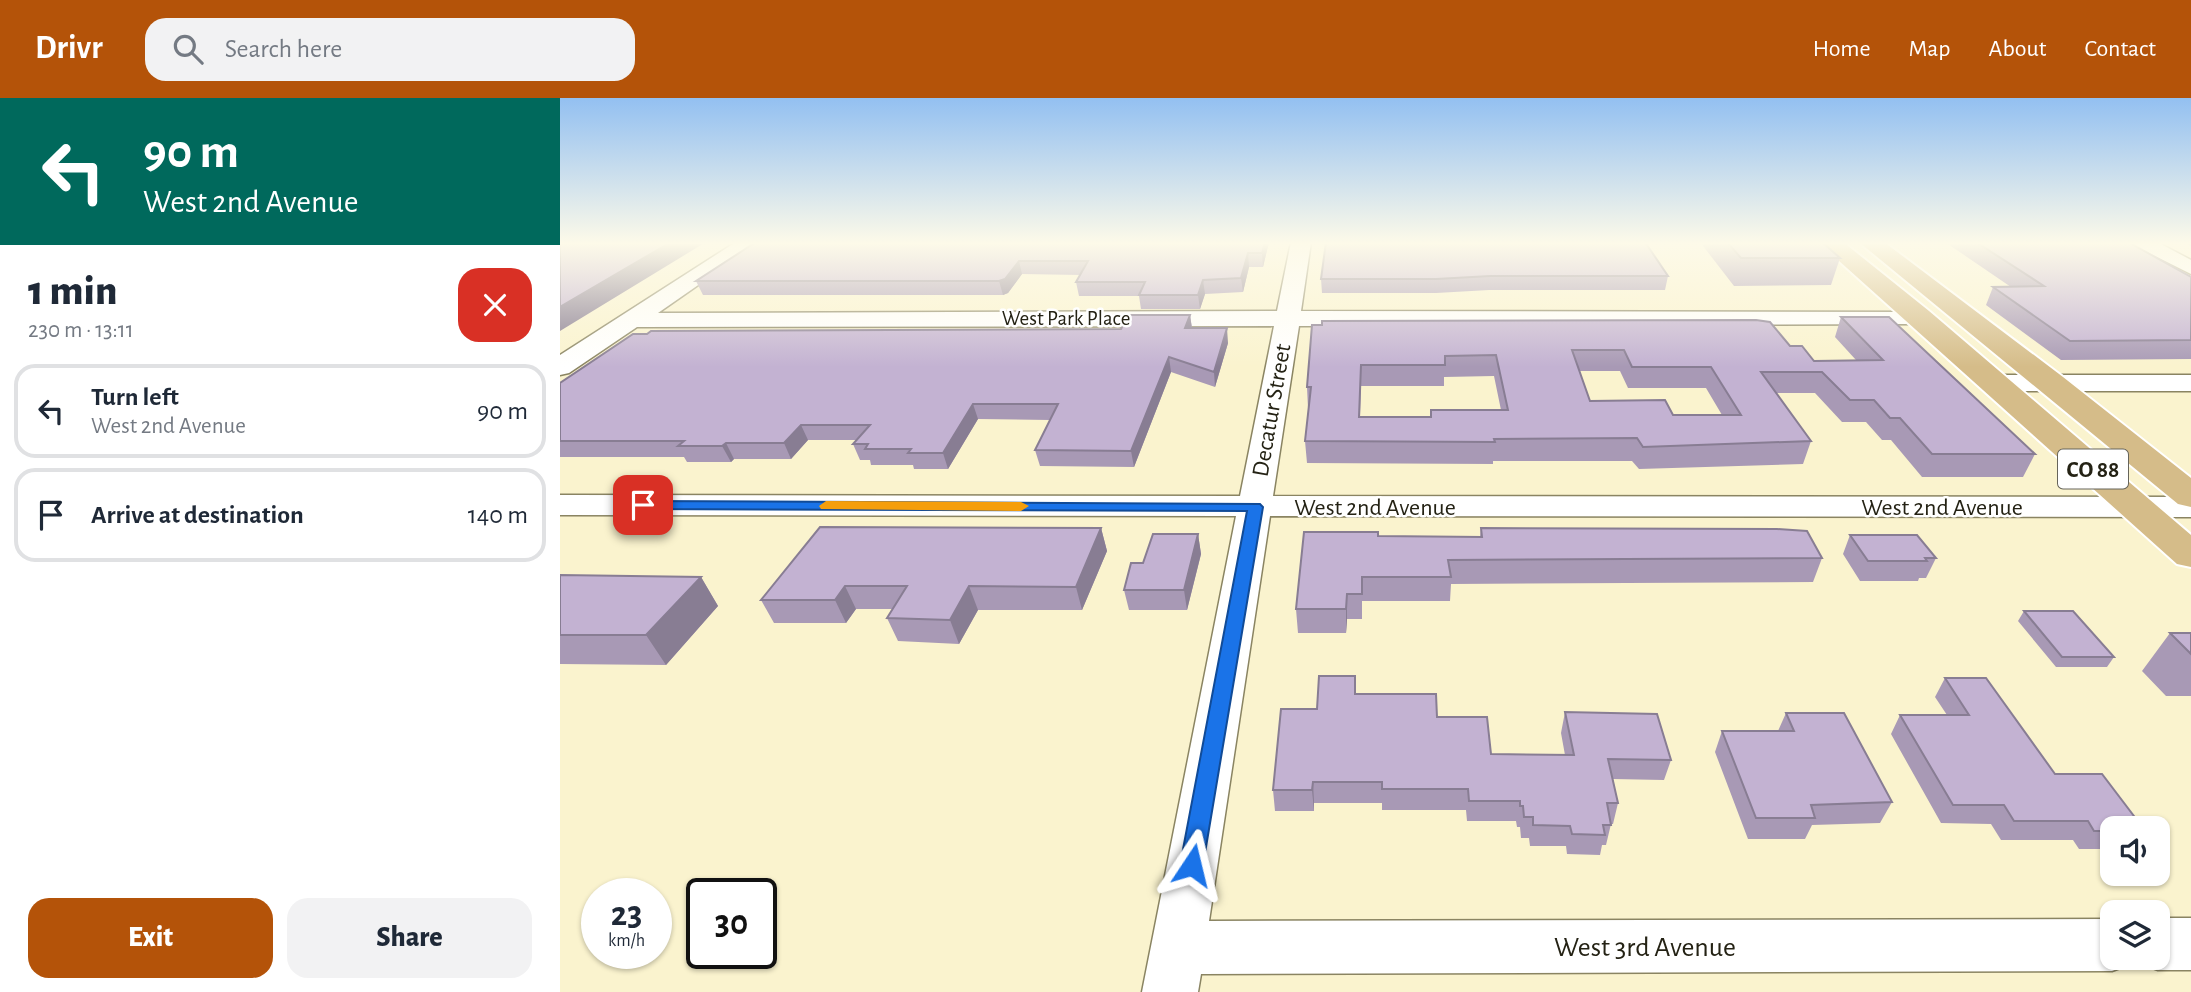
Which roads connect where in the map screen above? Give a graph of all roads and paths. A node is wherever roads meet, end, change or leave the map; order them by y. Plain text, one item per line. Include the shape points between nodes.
1 (687, 284) edge
2 (1293, 284) edge
3 (1880, 284) edge
4 (1924, 284) edge
5 (1287, 317) junction
6 (1920, 317) junction
7 (633, 320) junction
8 (560, 368) edge
9 (1996, 383) junction
10 (2052, 383) junction
11 (2191, 383) edge
12 (2191, 496) edge
13 (560, 505) edge
14 (1255, 507) junction
15 (2137, 507) junction
16 (2191, 507) edge
17 (2191, 555) edge
18 (2170, 944) edge
19 (2191, 944) edge
20 (2100, 945) edge
21 (1174, 970) edge

1 - 7 street
2 - 5 street, Decatur Street
3 - 6 main road, CO 88
4 - 10 main road, CO 88
5 - 6 street, West Park Place
5 - 7 street, West Park Place
5 - 14 street, Decatur Street
6 - 9 main road, CO 88
7 - 8 street
9 - 10 street
9 - 15 main road, CO 88
10 - 11 street
10 - 12 main road, CO 88
13 - 14 street, West 2nd Avenue
14 - 15 street, West 2nd Avenue
14 - 21 street, Decatur Street
15 - 16 street, West 2nd Avenue
15 - 17 main road, CO 88
18 - 19 street
20 - 21 street, West 3rd Avenue

